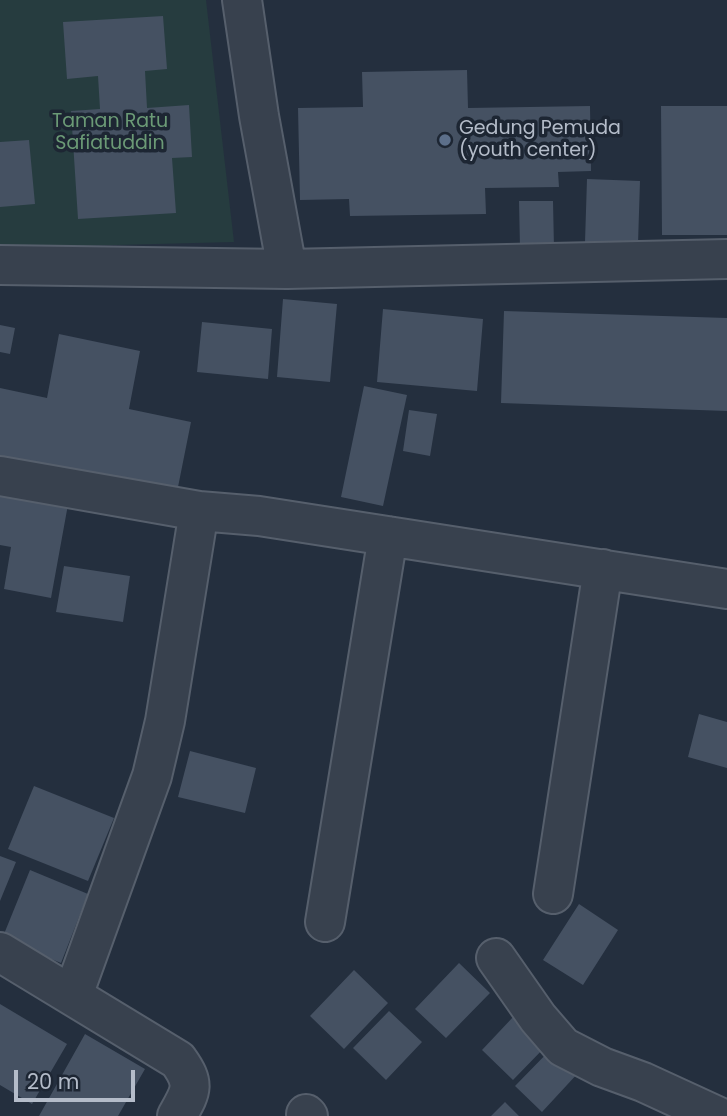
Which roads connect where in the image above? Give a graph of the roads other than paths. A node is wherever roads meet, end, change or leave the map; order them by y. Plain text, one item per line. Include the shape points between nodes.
1 (242, 0) edge
2 (727, 259) edge
3 (0, 265) edge
4 (286, 269) junction
5 (0, 476) edge
6 (200, 511) junction
7 (388, 536) junction
8 (603, 569) junction
9 (727, 589) edge
10 (553, 894) dead end
11 (325, 922) dead end
12 (0, 951) edge
13 (496, 958) dead end
14 (74, 995) junction
15 (177, 1116) edge
16 (717, 1116) edge

1 - 4 street
2 - 4 street
3 - 4 street
5 - 6 street
6 - 7 street
6 - 14 street via 152,776
7 - 8 street
7 - 11 street
8 - 9 street
8 - 10 street
12 - 14 street
13 - 16 street via 563,1047
14 - 15 street via 178,1060 189,1076 191,1092

